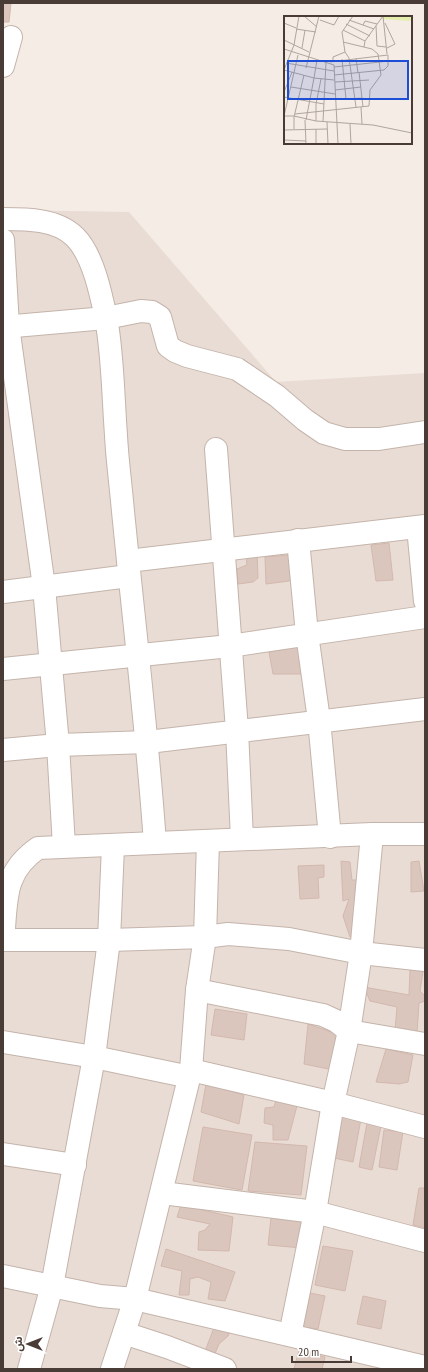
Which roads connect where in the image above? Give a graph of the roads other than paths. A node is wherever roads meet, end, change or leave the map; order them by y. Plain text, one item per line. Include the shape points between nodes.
1 (11, 37) dead end
2 (3, 66) edge
3 (3, 219) edge
4 (3, 240) edge
5 (106, 318) junction
6 (6, 327) edge
7 (425, 432) edge
8 (216, 449) dead end
9 (422, 527) edge
10 (298, 540) junction
11 (224, 548) junction
12 (128, 569) junction
13 (44, 587) junction
14 (3, 592) edge
15 (425, 600) edge
16 (425, 616) edge
17 (307, 634) junction
18 (230, 646) junction
19 (138, 655) junction
20 (51, 664) junction
21 (3, 668) edge
22 (425, 709) edge
23 (319, 720) junction
24 (237, 730) junction
25 (148, 742) junction
26 (58, 745) junction
27 (3, 750) edge
28 (372, 834) junction
29 (425, 834) edge
30 (330, 837) junction
31 (242, 839) junction
32 (208, 841) junction
33 (155, 843) junction
34 (64, 846) junction
35 (113, 846) junction
36 (5, 884) edge
37 (205, 937) junction
38 (3, 940) edge
39 (109, 940) junction
40 (361, 953) junction
41 (425, 960) edge
42 (197, 990) junction
43 (349, 1031) junction
44 (3, 1042) edge
45 (425, 1044) edge
46 (94, 1057) junction
47 (190, 1074) junction
48 (333, 1103) junction
49 (425, 1127) edge
50 (3, 1154) edge
51 (75, 1165) junction
52 (162, 1193) junction
53 (316, 1212) junction
54 (425, 1241) edge
55 (3, 1276) edge
56 (52, 1286) junction
57 (135, 1298) junction
58 (124, 1333) junction
59 (290, 1335) junction
60 (423, 1364) edge
61 (30, 1369) edge
62 (112, 1369) edge
63 (225, 1369) edge

1 - 2 street
3 - 5 street via 30,219 48,223 75,237 96,276
4 - 6 street
5 - 6 street
5 - 7 street via 141,311 152,312 160,317 168,346 175,351 237,369 324,432 345,439 379,439
5 - 12 street
6 - 13 street
8 - 11 street
9 - 10 street
9 - 15 street
10 - 11 street
10 - 17 street
11 - 12 street
11 - 18 street
12 - 13 street
12 - 19 street
13 - 14 street
13 - 20 street
16 - 17 street
17 - 18 street
17 - 23 street
18 - 19 street
18 - 24 street
19 - 20 street
19 - 25 street
20 - 21 street
20 - 26 street
22 - 23 street
23 - 24 street
23 - 30 street
24 - 25 street
24 - 31 street
25 - 26 street
25 - 33 street
26 - 27 street
26 - 34 street
28 - 29 street
28 - 30 street
28 - 40 street
30 - 31 street
31 - 32 street
32 - 33 street
32 - 37 street
33 - 35 street
34 - 35 street
34 - 36 street via 38,848 25,857
35 - 39 street
36 - 38 street
37 - 39 street
37 - 40 street via 228,934 289,939
37 - 42 street
38 - 39 street
39 - 46 street
40 - 41 street
40 - 43 street
42 - 43 street via 323,1015
42 - 47 street
43 - 45 street
43 - 48 street
44 - 46 street
46 - 47 street
46 - 51 street
47 - 48 street
47 - 52 street
48 - 49 street
48 - 53 street
50 - 51 street
51 - 56 street
52 - 53 street
52 - 57 street
53 - 54 street
53 - 59 street
55 - 56 street
56 - 57 street via 100,1296
56 - 61 street
57 - 58 street
57 - 59 street
58 - 62 street
58 - 63 street
59 - 60 street

